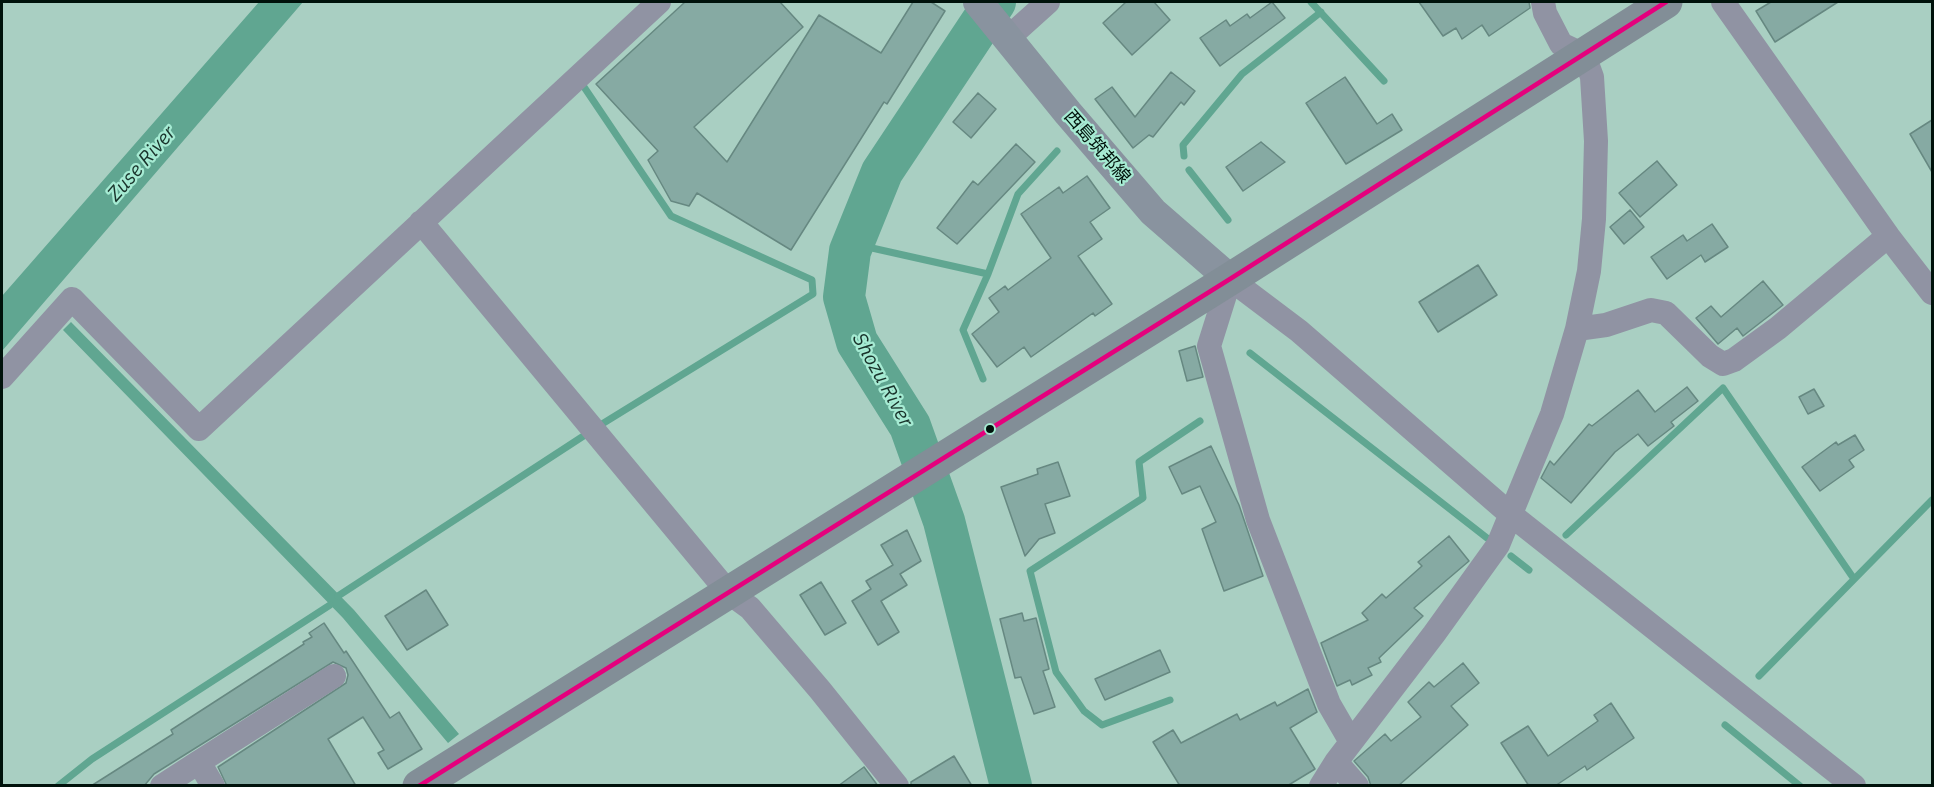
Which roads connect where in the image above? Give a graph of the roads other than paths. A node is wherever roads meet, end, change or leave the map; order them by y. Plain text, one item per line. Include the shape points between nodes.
1 (659, 2) edge
2 (978, 2) edge
3 (1048, 2) edge
4 (1543, 2) edge
5 (1666, 2) edge
6 (1723, 2) edge
7 (1008, 38) junction
8 (1584, 56) junction
9 (421, 222) junction
10 (1888, 236) junction
11 (1230, 279) junction
12 (1932, 293) edge
13 (1577, 329) junction
14 (2, 377) edge
15 (1510, 514) junction
16 (728, 592) junction
17 (334, 676) dead end
18 (1351, 742) junction
19 (199, 762) junction
20 (1336, 762) junction
21 (162, 786) edge
22 (213, 786) edge
23 (419, 786) edge
24 (897, 786) edge
25 (1321, 786) edge
26 (1357, 786) edge
27 (1854, 786) edge

1 - 9 street
2 - 7 main road, 西島筑邦線
3 - 7 street
4 - 8 street via 1561,44
5 - 8 highway
6 - 10 street
7 - 11 main road, 西島筑邦線 via 1153,212
8 - 11 highway
8 - 13 street via 1592,77 1596,141 1589,271
9 - 14 street via 199,429 72,298
9 - 16 street
10 - 12 street
10 - 13 street via 1778,328 1723,364 1666,312 1651,310 1606,325
11 - 15 street via 1299,332
11 - 16 highway
11 - 18 street via 1209,346 1258,520 1329,704
13 - 15 street via 1552,414
15 - 18 street via 1498,545
15 - 27 street
16 - 23 highway
16 - 24 street via 757,616
17 - 19 street
18 - 20 street
19 - 21 street
19 - 22 street
20 - 25 street
20 - 26 street

